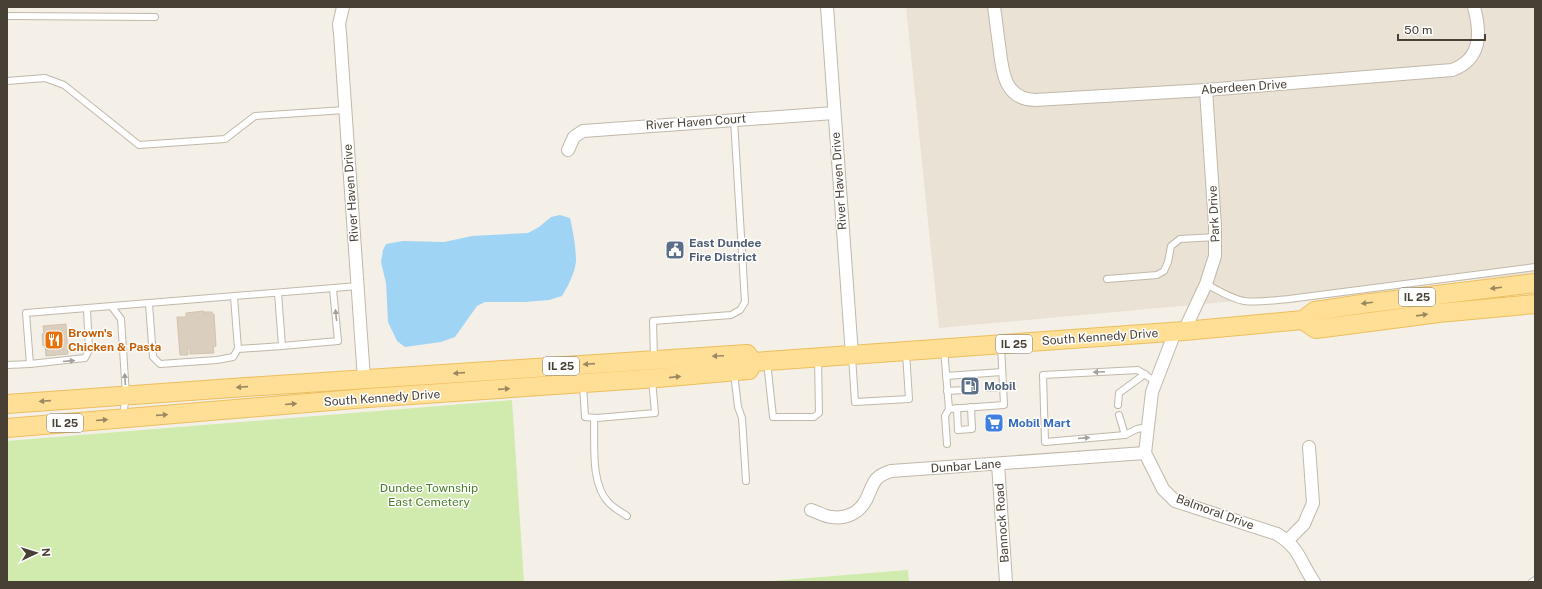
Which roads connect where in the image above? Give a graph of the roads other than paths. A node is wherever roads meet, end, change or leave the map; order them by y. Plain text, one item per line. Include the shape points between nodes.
1 (343, 7) edge
2 (826, 7) edge
3 (994, 7) edge
4 (1474, 7) edge
5 (7, 16) edge
6 (155, 17) dead end
7 (7, 81) edge
8 (1206, 90) junction
9 (345, 110) junction
10 (834, 113) junction
11 (734, 120) junction
12 (568, 150) dead end
13 (1216, 237) junction
14 (1535, 267) edge
15 (1107, 279) dead end
16 (1206, 284) junction
17 (1535, 284) edge
18 (358, 286) junction
19 (333, 289) junction
20 (278, 293) junction
21 (234, 297) junction
22 (149, 304) junction
23 (1535, 304) edge
24 (112, 307) junction
25 (87, 309) junction
26 (1303, 320) junction
27 (1180, 331) junction
28 (1001, 344) junction
29 (282, 346) junction
30 (238, 349) junction
31 (944, 349) junction
32 (906, 352) junction
33 (852, 355) junction
34 (818, 358) junction
35 (654, 360) junction
36 (760, 362) junction
37 (30, 364) junction
38 (7, 365) edge
39 (733, 371) junction
40 (1002, 372) junction
41 (1145, 374) junction
42 (946, 376) junction
43 (364, 379) junction
44 (652, 379) junction
45 (1156, 382) junction
46 (583, 384) junction
47 (1003, 387) junction
48 (988, 388) dead end
49 (964, 390) dead end
50 (948, 392) junction
51 (126, 395) junction
52 (7, 404) edge
53 (1118, 405) dead end
54 (971, 407) junction
55 (957, 408) junction
56 (949, 409) junction
57 (1118, 415) dead end
58 (123, 418) junction
59 (594, 418) junction
60 (1148, 427) junction
61 (7, 428) edge
62 (1125, 435) junction
63 (947, 444) dead end
64 (1310, 447) dead end
65 (1145, 453) junction
66 (998, 464) junction
67 (746, 481) dead end
68 (811, 510) dead end
69 (627, 516) dead end
70 (1288, 541) junction
71 (1535, 580) edge
72 (1006, 582) edge
73 (1314, 582) edge
74 (1532, 582) edge

1 - 9 street, River Haven Drive via 339,24
2 - 10 street, River Haven Drive
3 - 8 street, Aberdeen Drive via 1002,72 1012,91 1026,99
4 - 8 street, Aberdeen Drive via 1479,36 1476,47 1461,66 1448,71
5 - 6 lane
7 - 9 lane via 45,78 64,85 139,146 225,139 255,116
8 - 13 street, Park Drive
9 - 18 street, River Haven Drive
10 - 11 street, River Haven Court
10 - 33 street, River Haven Drive
11 - 12 street, River Haven Court via 583,131 574,137
11 - 35 lane via 745,302 742,308 731,315 654,321
13 - 15 lane via 1180,238 1171,246 1164,271 1157,275
13 - 16 street, Park Drive via 1215,256
14 - 16 lane via 1261,301 1244,301
16 - 27 street, Park Drive
17 -> 26 main road, South Kennedy Drive / IL 25 via 1315,311
18 - 19 lane
18 - 43 street, River Haven Drive
19 - 20 lane
29 -> 19 lane via 338,341
20 - 21 lane
20 - 29 lane
21 - 22 lane
21 - 30 lane
22 - 24 lane
22 - 30 lane via 152,357 160,364 233,357
26 -> 23 main road, IL 25 via 1316,329
24 - 25 lane
51 -> 24 lane via 121,319
37 -> 25 lane via 86,358 89,350
25 - 37 lane via 26,313
26 - 27 main road, South Kennedy Drive / IL 25
27 - 28 main road, South Kennedy Drive / IL 25
27 - 45 street
28 - 31 main road, South Kennedy Drive / IL 25
28 - 40 lane
29 - 30 lane
31 - 32 main road, South Kennedy Drive / IL 25
31 - 42 lane
32 - 33 main road, South Kennedy Drive / IL 25
32 - 33 lane via 909,399 855,402
33 - 34 main road, South Kennedy Drive / IL 25
34 - 36 main road, South Kennedy Drive / IL 25
34 - 36 lane via 819,413 814,417 773,417
36 -> 35 main road, South Kennedy Drive / IL 25 via 747,354
35 -> 43 main road, South Kennedy Drive / IL 25
36 - 39 main road, South Kennedy Drive / IL 25 via 749,370
37 - 38 lane
44 -> 39 main road, South Kennedy Drive / IL 25
39 - 67 lane via 742,418
40 - 42 lane
40 - 47 lane
41 - 45 lane
41 - 53 lane via 1119,392
41 -> 62 lane via 1138,370 1043,375 1045,442
42 - 50 lane
43 -> 51 main road, South Kennedy Drive / IL 25
44 - 46 main road, South Kennedy Drive / IL 25
44 - 59 lane via 655,413
45 - 60 street via 1152,392
58 -> 46 main road, South Kennedy Drive / IL 25
46 - 59 lane via 586,417
47 - 48 lane
47 - 54 lane via 1004,405
49 - 50 lane
50 - 56 lane
51 -> 52 main road, South Kennedy Drive / IL 25
51 - 58 lane
54 - 55 lane
54 - 55 lane via 972,429 958,430
55 - 56 lane
56 - 63 lane via 945,416
57 - 62 lane
61 -> 58 main road, South Kennedy Drive / IL 25
59 - 69 lane via 595,470 602,493
60 - 62 lane
60 - 65 street
64 - 70 street via 1313,503 1304,524
65 - 66 street, Dunbar Lane
65 - 70 street, Balmoral Drive via 1163,489 1175,501 1277,534
66 - 68 street, Dunbar Lane via 891,471 874,481 865,501 855,513 831,517
66 - 72 street, Bannock Road
70 - 73 street, Balmoral Drive via 1294,546
71 - 74 lane

